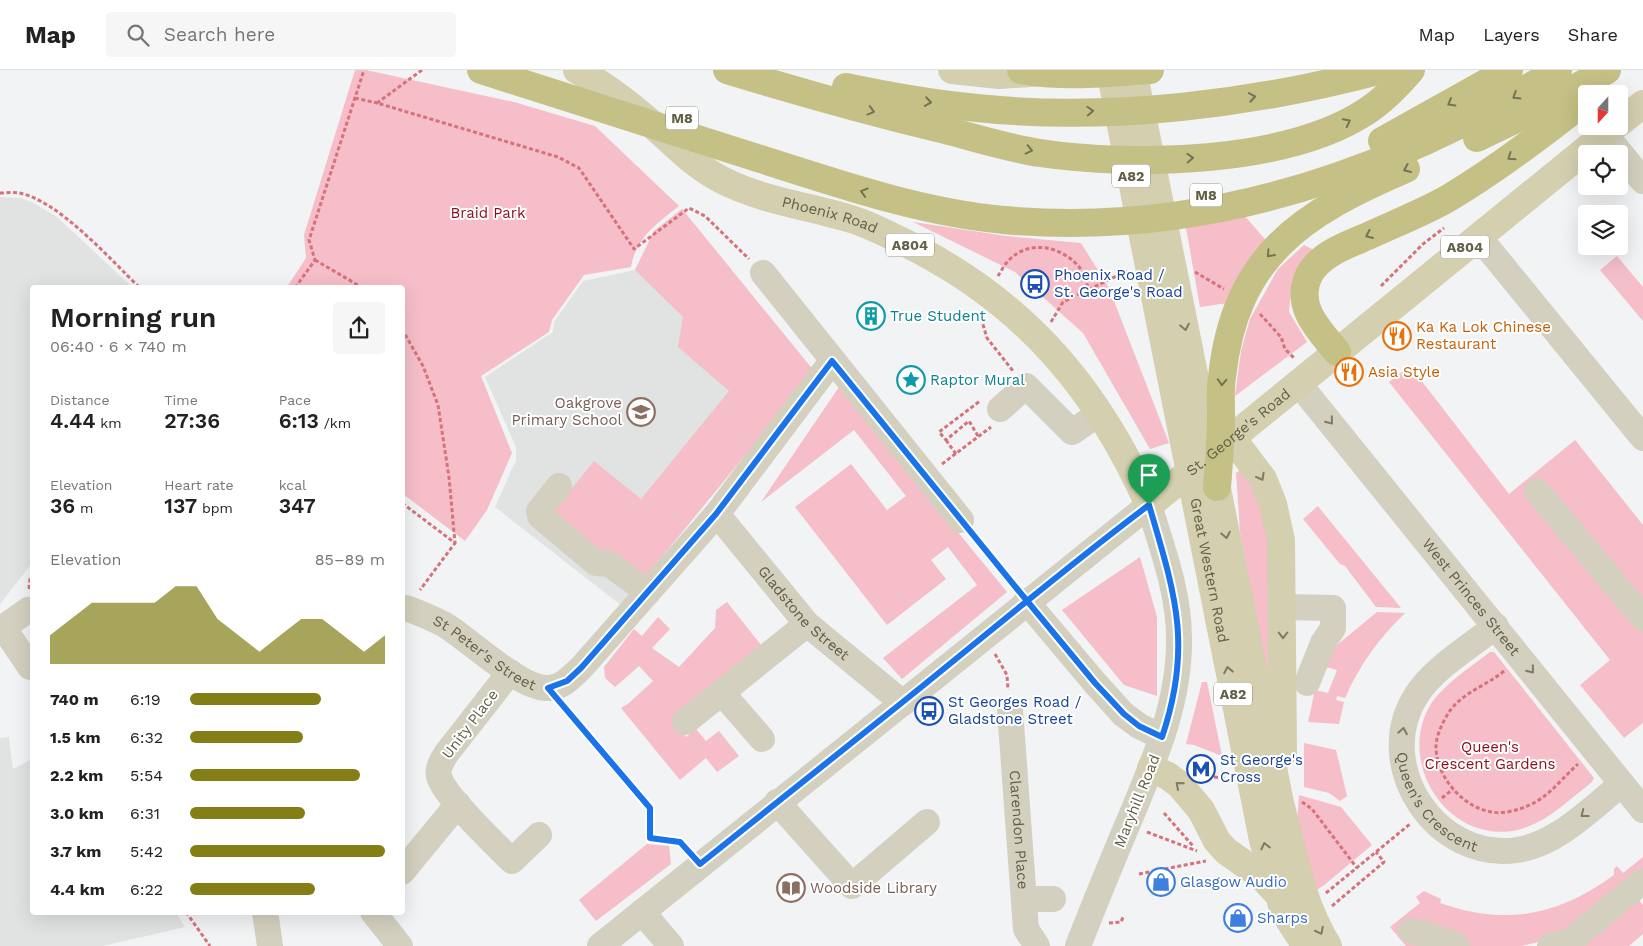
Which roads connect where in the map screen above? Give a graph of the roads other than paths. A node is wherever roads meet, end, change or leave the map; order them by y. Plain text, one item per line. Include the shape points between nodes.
1 (480, 70) edge
2 (727, 70) edge
3 (766, 70) edge
4 (952, 70) edge
5 (1110, 70) edge
6 (1133, 70) edge
7 (1150, 70) edge
8 (1382, 70) edge
9 (1411, 70) edge
10 (1509, 70) edge
11 (1558, 70) edge
12 (1607, 70) edge
13 (1622, 70) edge
14 (1041, 71) edge
15 (594, 74) edge
16 (801, 85) junction
17 (1604, 85) edge
18 (1643, 104) edge
19 (1578, 106) edge
20 (1628, 116) edge
21 (1604, 135) edge
22 (1617, 135) edge
23 (1643, 180) edge
24 (1478, 236) junction
25 (763, 273) road end
26 (1163, 280) junction
27 (1337, 352) junction
28 (832, 361) junction
29 (1307, 377) junction
30 (1000, 409) dead end
31 (1200, 412) junction
32 (1100, 413) junction
33 (1232, 438) junction
34 (1643, 438) edge
35 (559, 486) dead end
36 (1205, 491) junction
37 (1537, 491) dead end
38 (1149, 505) junction
39 (716, 514) junction
40 (961, 520) road end
41 (648, 592) junction
42 (1026, 601) junction
43 (1283, 607) junction
44 (405, 609) edge
45 (30, 610) edge
46 (1643, 618) edge
47 (807, 624) junction
48 (1496, 626) junction
49 (2, 628) edge
50 (30, 667) dead end
51 (510, 672) junction
52 (1307, 683) dead end
53 (722, 693) junction
54 (903, 702) junction
55 (1010, 710) road end
56 (685, 722) dead end
57 (1162, 737) junction
58 (762, 739) dead end
59 (1151, 768) junction
60 (1622, 784) junction
61 (777, 802) junction
62 (1290, 802) junction
63 (458, 804) junction
64 (1643, 810) edge
65 (927, 822) dead end
66 (539, 835) dead end
67 (405, 868) edge
68 (1643, 881) edge
69 (1277, 893) junction
70 (1024, 899) junction
71 (1053, 899) dead end
72 (642, 912) junction
73 (265, 915) edge
74 (375, 915) edge
75 (1412, 931) dead end
76 (270, 946) edge
77 (400, 946) edge
78 (600, 946) edge
79 (671, 946) edge
80 (1037, 946) edge
81 (1078, 946) edge
82 (1306, 946) edge
83 (1328, 946) edge
84 (1457, 946) edge
85 (1550, 946) edge

10 -> 1 highway, M8 via 1419,122 1338,161 1253,185 1187,199 1098,206 1026,205 936,192 602,96
11 -> 1 highway via 1500,106 1378,162 1280,195 1154,220 1056,222 1002,219 867,193
2 - 16 highway
3 - 16 highway
4 - 14 main road via 992,75
5 - 26 main road, Great Western Road / A82
6 - 26 main road, Great Western Road / A82
7 - 14 highway via 1096,74
16 -> 8 highway via 969,108 1073,112 1226,101
16 -> 9 highway via 928,126 1038,152 1107,159 1227,156 1323,133 1380,101
12 -> 31 highway via 1553,101 1338,201 1308,220 1281,243 1232,299 1221,380
13 - 17 highway
15 - 32 main road, Phoenix Road / A804 via 700,167 725,182 852,219 903,242 971,280 1045,342 1085,389
18 - 20 main road, A804
19 -> 27 highway via 1445,200 1358,240 1317,264 1305,286 1305,306
21 - 24 main road, A804
22 - 23 street
24 - 27 main road, A804
24 - 34 street
25 - 28 street
26 - 31 main road, Great Western Road / A82
27 - 29 main road, A804
28 - 39 street, St Peter's Street
28 - 40 street
29 - 33 main road, St. George's Road / A804
29 -> 48 street, West Princes Street
30 - 32 street via 1026,386 1072,432
31 - 36 highway
31 - 36 main road, Great Western Road / A82
32 - 38 main road, Phoenix Road / A804 via 1129,462
33 - 38 main road, St. George's Road / A804
33 -> 43 main road via 1263,479 1272,504 1283,554
35 - 41 street via 539,511 540,516 596,563 609,564
36 -> 62 main road, Great Western Road / A82
69 -> 36 main road, Great Western Road / A82 via 1255,803
37 - 46 street
38 - 42 street, St. George's Road
38 - 57 street, Maryhill Road via 1171,580 1179,636 1175,690
39 - 41 street, St Peter's Street
39 - 47 street, Gladstone Street
41 - 51 street, St Peter's Street via 567,681 548,688 534,686
42 - 54 street, St. George's Road
42 - 57 street via 1124,714
43 - 52 street via 1333,608 1333,628 1322,643
43 -> 62 main road
44 - 51 street, St Peter's Street via 446,626
45 - 49 street
47 - 53 street
47 - 54 street, Gladstone Street
48 -> 60 street, West Princes Street
60 -> 48 street, Queen's Crescent via 1563,831 1518,850 1486,850 1470,845 1451,835 1425,812 1412,793 1402,760 1402,740 1408,713 1416,696 1431,678
49 - 50 street
51 - 63 street, Unity Place via 439,766 443,785
53 - 56 street
53 - 58 street
54 - 61 street, St. George's Road
55 - 70 street, Clarendon Place
57 - 59 street, Maryhill Road
69 -> 59 main road via 1217,841 1201,810 1180,785
59 - 81 street, Maryhill Road
60 - 64 street, West Princes Street
61 - 65 street via 852,886
61 - 72 street, St. George's Road
62 -> 83 main road, Great Western Road / A82 via 1303,890
63 - 66 street, Unity Place via 512,861
63 - 67 street
68 - 85 street via 1570,941
69 - 82 main road, Great Western Road / A82 via 1284,912
70 - 71 street
70 - 80 street, Clarendon Place via 1026,929
72 - 78 street, St. George's Road
72 - 79 street
73 - 76 street
74 - 77 street
75 - 84 street

